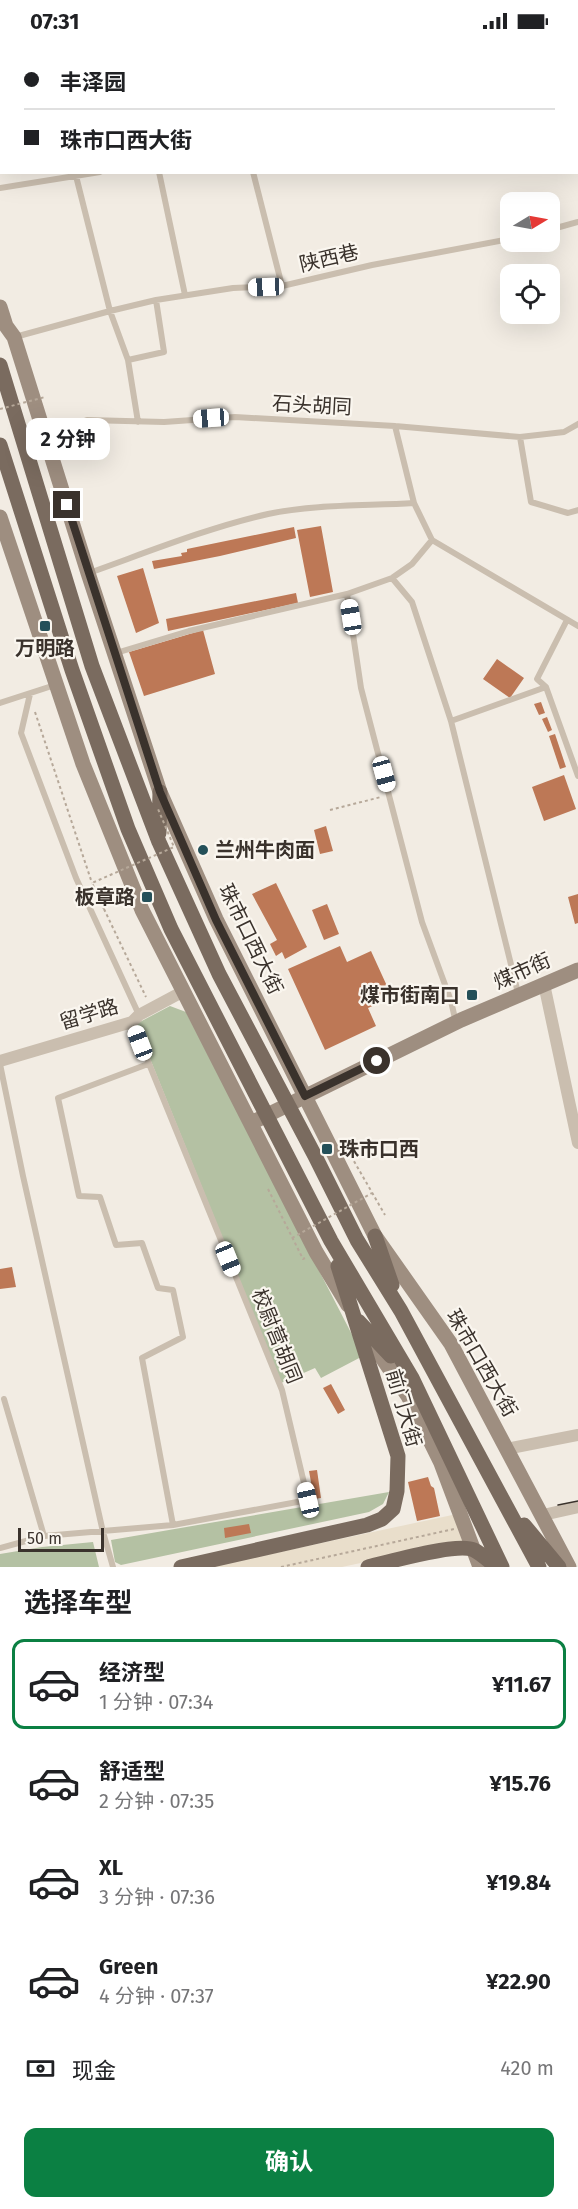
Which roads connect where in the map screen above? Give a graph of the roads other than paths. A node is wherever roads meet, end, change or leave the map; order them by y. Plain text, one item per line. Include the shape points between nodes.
1 (159, 174) edge
2 (254, 174) edge
3 (76, 175) edge
4 (0, 188) edge
5 (578, 222) edge
6 (560, 227) edge
7 (500, 240) edge
8 (282, 286) junction
9 (185, 295) junction
10 (156, 300) junction
11 (0, 307) edge
12 (110, 311) junction
13 (14, 337) junction
14 (128, 360) junction
15 (0, 365) edge
16 (138, 422) junction
17 (578, 424) edge
18 (395, 426) junction
19 (46, 436) junction
20 (520, 437) junction
21 (0, 445) edge
22 (414, 504) junction
23 (578, 510) edge
24 (0, 517) edge
25 (432, 540) junction
26 (88, 573) junction
27 (392, 578) junction
28 (347, 594) junction
29 (567, 620) junction
30 (578, 626) edge
31 (114, 653) junction
32 (56, 685) junction
33 (546, 687) junction
34 (30, 694) junction
35 (0, 703) edge
36 (451, 721) junction
37 (578, 776) edge
38 (160, 792) junction
39 (159, 842) junction
40 (578, 970) edge
41 (544, 984) junction
42 (182, 992) junction
43 (519, 996) junction
44 (135, 1018) junction
45 (456, 1024) junction
46 (0, 1062) edge
47 (148, 1064) junction
48 (305, 1096) junction
49 (287, 1104) junction
50 (266, 1115) junction
51 (250, 1123) junction
52 (578, 1143) edge
53 (375, 1236) junction
54 (331, 1241) junction
55 (401, 1311) junction
56 (354, 1316) junction
57 (412, 1378) junction
58 (4, 1399) dead end
59 (578, 1435) edge
60 (506, 1449) junction
61 (505, 1502) junction
62 (578, 1507) edge
63 (543, 1515) junction
64 (173, 1525) junction
65 (103, 1533) junction
66 (44, 1536) junction
67 (0, 1548) edge
68 (474, 1550) junction
69 (113, 1567) edge
70 (181, 1567) edge
71 (368, 1567) edge
72 (480, 1567) edge
73 (497, 1567) edge
74 (502, 1567) edge
75 (539, 1567) edge
76 (559, 1567) edge
77 (569, 1567) edge

1 - 9 lane
2 - 8 lane
3 - 4 lane
3 - 12 lane
5 - 6 lane
7 - 8 lane, 陕西巷
8 - 9 lane, 陕西巷
9 - 10 lane, 陕西巷
10 - 12 lane, 陕西巷
10 - 14 lane via 164,352
11 - 13 street, 珠市口西大街
12 - 13 lane, 陕西巷
12 - 14 lane
13 - 19 street, 珠市口西大街
14 - 16 lane
15 - 39 main road via 92,666
16 - 18 lane, 石头胡同 via 235,417
16 - 19 lane, 石头胡同 via 87,420
17 - 20 lane, 石头胡同 via 564,432
18 - 20 lane, 石头胡同
18 - 22 lane
19 - 26 street, 珠市口西大街
20 - 23 lane via 531,502 568,513
21 - 50 main road via 55,622 128,830 171,929
22 - 25 lane
22 - 26 lane via 269,514 197,534
24 - 32 street
25 - 27 lane via 412,564
25 - 29 lane
26 - 31 street, 珠市口西大街
27 - 28 lane
27 - 36 lane via 412,602
28 - 31 lane
28 - 45 lane via 361,688 422,922
29 - 30 lane
29 - 33 lane via 537,679
31 - 38 street, 珠市口西大街
32 - 34 lane
32 - 42 street via 142,910
33 - 36 lane
33 - 37 lane
34 - 35 lane
34 - 44 lane, 校尉营胡同 via 21,733
36 - 43 lane
38 - 39 main road
38 - 48 street, 珠市口西大街 via 216,920
39 - 49 main road via 219,974
40 - 41 street, 煤市街
41 - 43 street, 煤市街
41 - 52 street
42 - 44 street, 留学路
42 - 51 street
43 - 45 street, 煤市街
44 - 46 street, 留学路
44 - 47 lane, 校尉营胡同
45 - 48 street, 煤市街
46 - 65 lane
47 - 64 lane, 校尉营胡同 via 282,1390 308,1500
47 - 64 lane via 58,1098 79,1196 100,1197 116,1245 142,1243 158,1288 173,1290 183,1337 142,1358
48 - 49 street, 煤市街
48 - 53 street, 珠市口西大街
49 - 50 street, 煤市街
49 - 55 main road via 357,1240
50 - 51 street, 煤市街
50 - 54 main road
51 - 56 street via 316,1252
53 - 55 main road
53 - 60 street, 珠市口西大街 via 451,1344
54 - 56 main road
54 - 57 main road
55 - 61 main road
56 - 57 main road
56 - 68 street via 408,1396 441,1463
56 - 70 main road, 前门大街 via 398,1456 393,1509 367,1525
57 - 74 main road
58 - 66 lane
59 - 60 street
60 - 63 street, 珠市口西大街
61 - 75 main road
61 - 76 main road
62 - 63 street
63 - 77 street, 珠市口西大街
64 - 65 lane
65 - 66 lane
65 - 69 lane
66 - 67 lane
68 - 71 main road via 440,1551
68 - 72 street
68 - 73 main road

